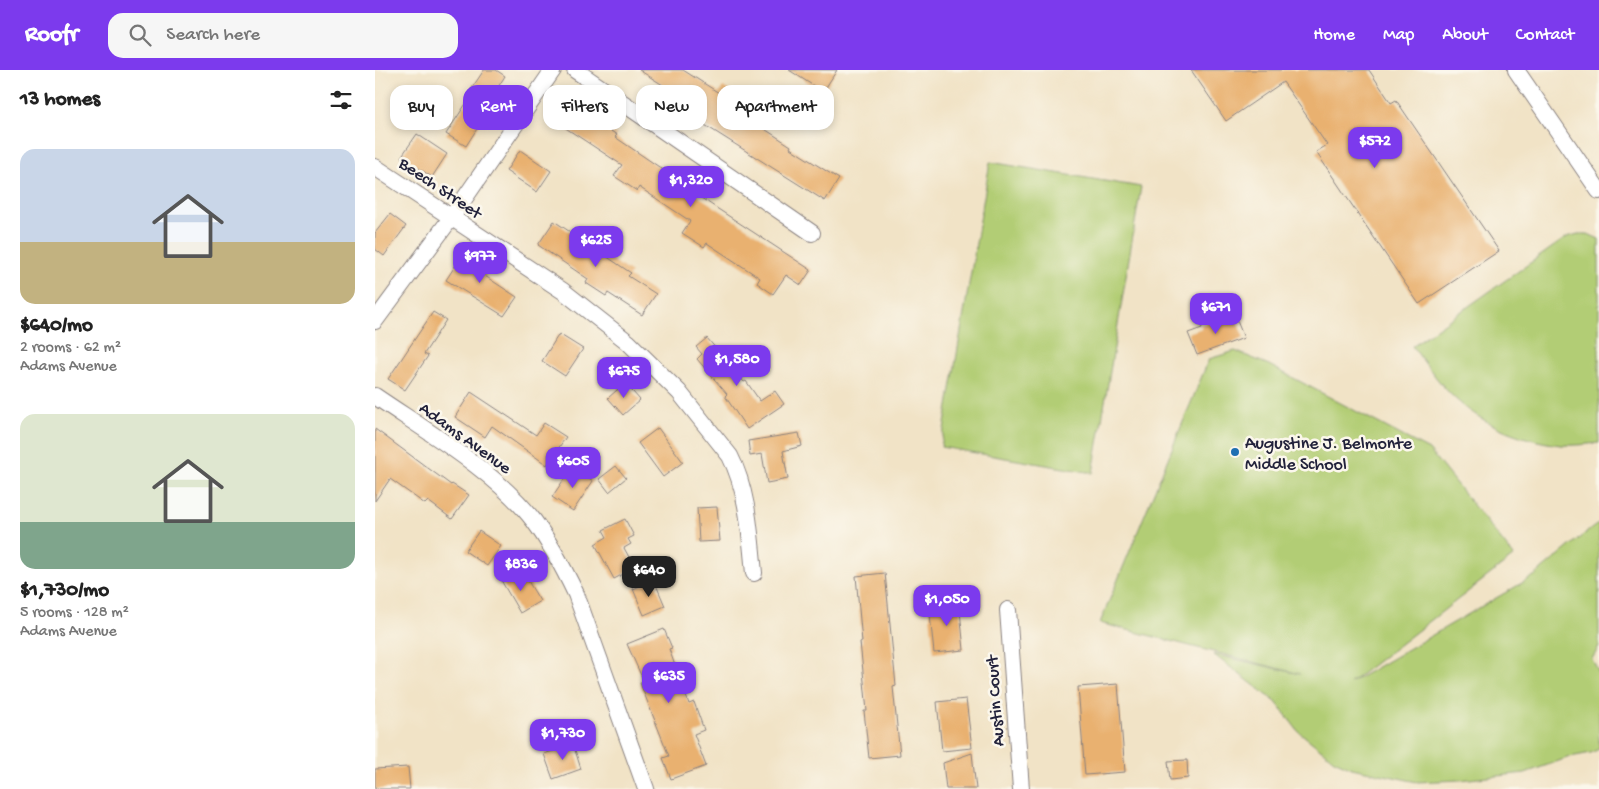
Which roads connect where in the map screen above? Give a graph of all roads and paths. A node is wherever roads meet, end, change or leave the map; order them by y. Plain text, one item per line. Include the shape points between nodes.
1 (553, 70) edge
2 (575, 70) edge
3 (1516, 70) edge
4 (375, 167) edge
5 (1597, 188) edge
6 (451, 218) junction
7 (813, 234) dead end
8 (375, 321) edge
9 (375, 396) edge
10 (754, 573) dead end
11 (1008, 610) dead end
12 (646, 789) edge
13 (1021, 789) edge

1 - 6 street
2 - 7 street
3 - 5 street
4 - 6 street, Beech Street
6 - 8 street
6 - 10 street, Beech Street via 563,291 628,342 679,392 735,466 746,509
9 - 12 street, Adams Avenue via 492,479 539,529 576,594
11 - 13 street, Austin Court

